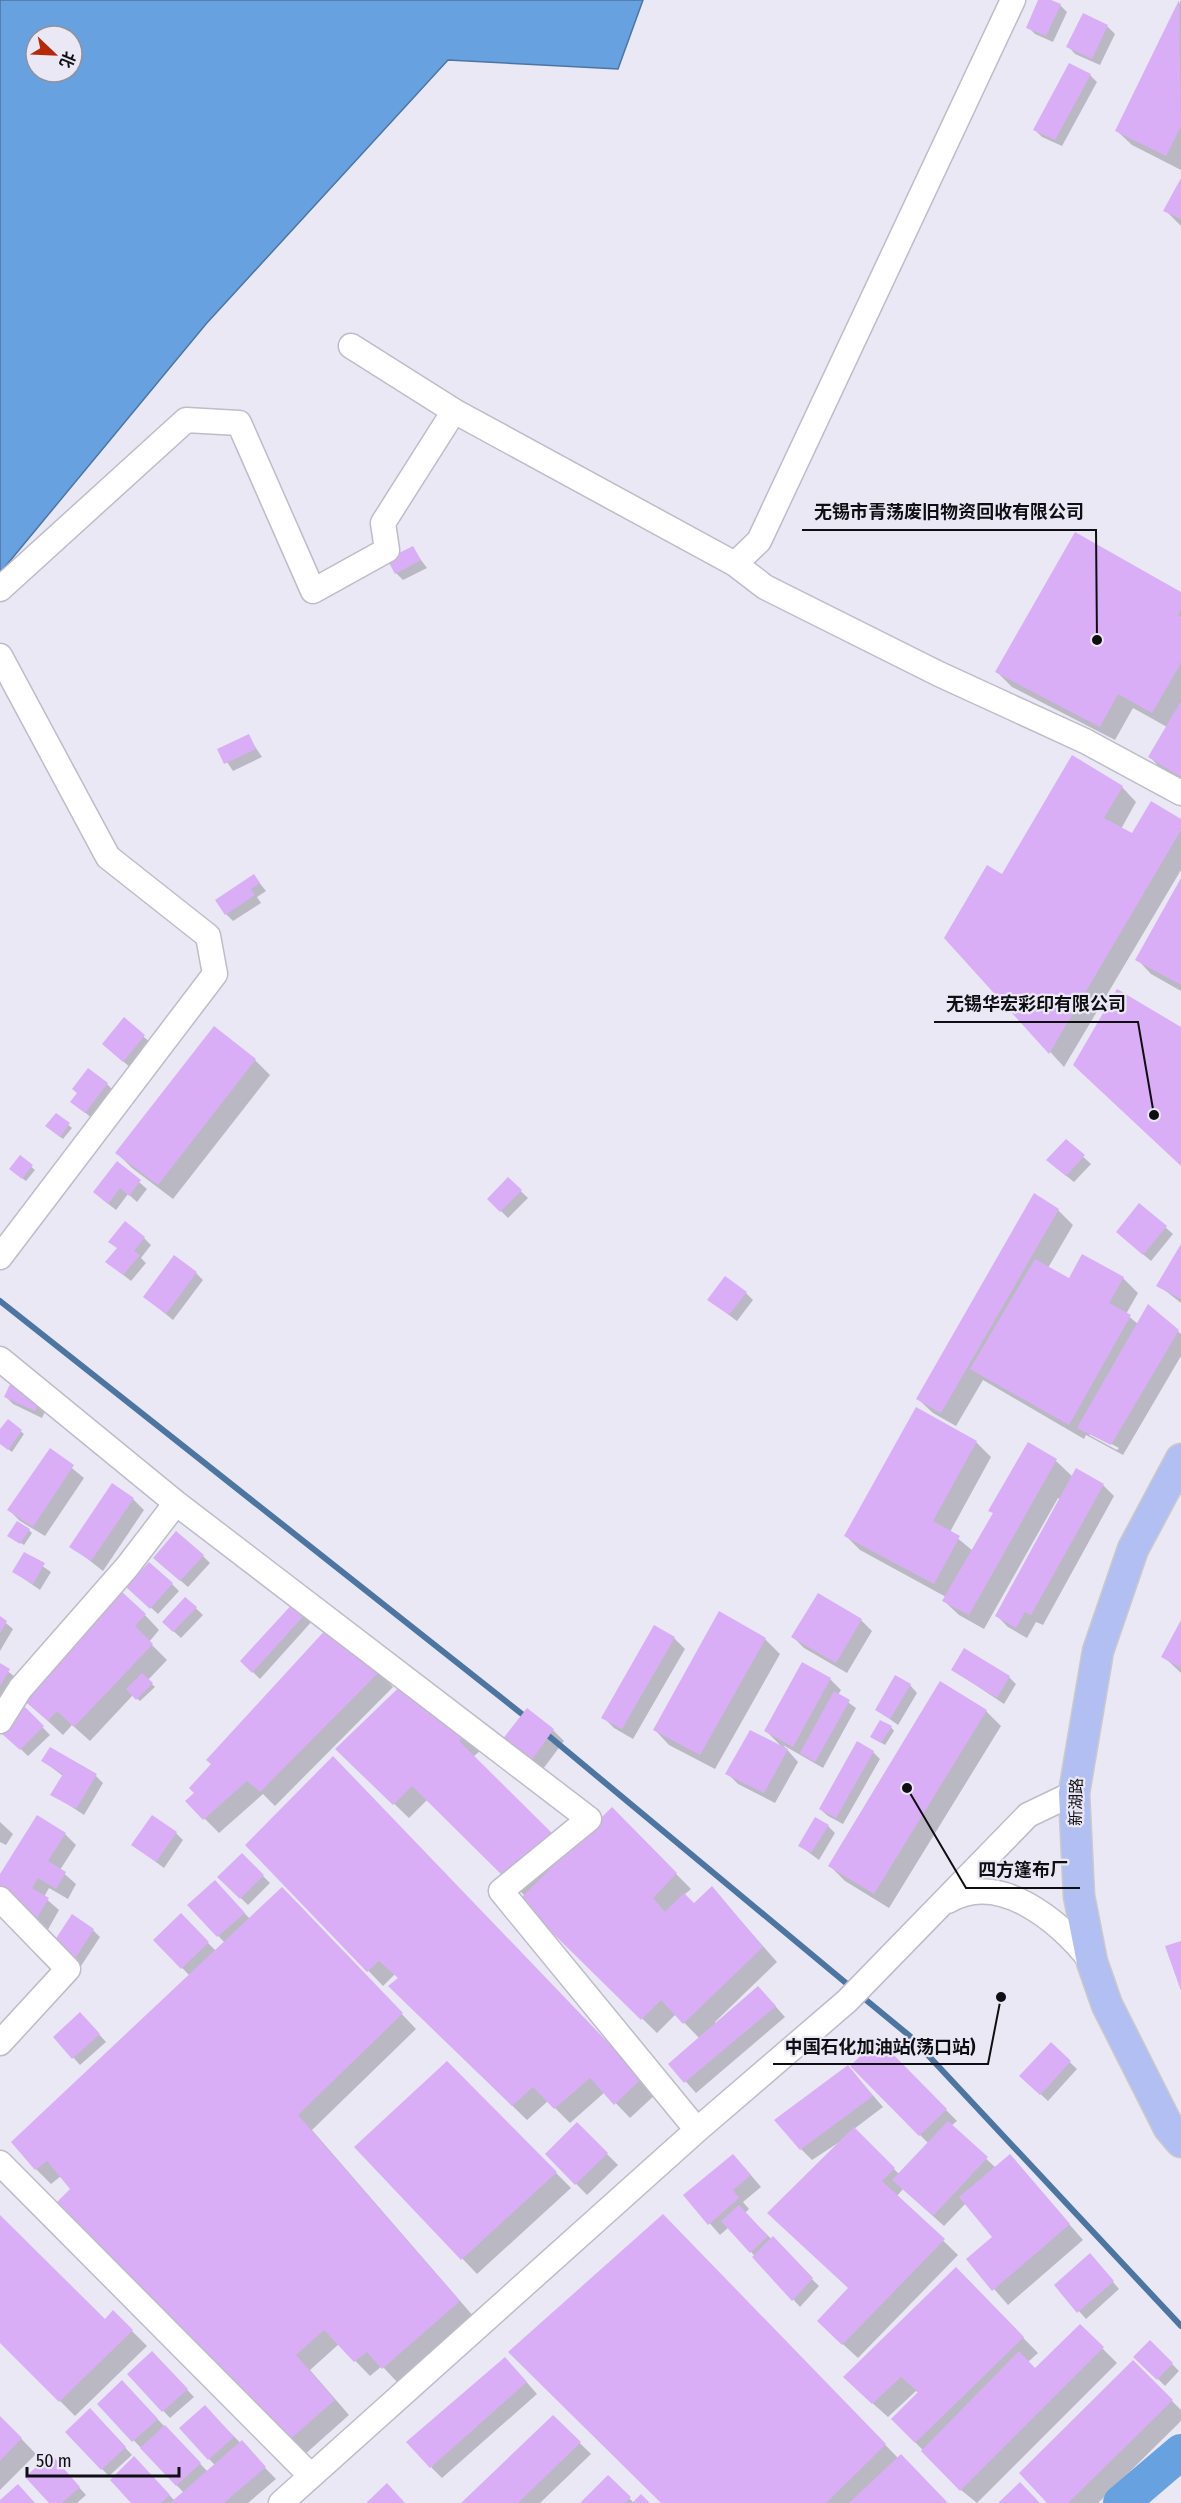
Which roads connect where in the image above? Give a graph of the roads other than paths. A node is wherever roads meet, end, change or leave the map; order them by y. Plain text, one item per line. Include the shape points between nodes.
1 (1012, 0) edge
2 (351, 346) dead end
3 (454, 411) junction
4 (735, 564) junction
5 (0, 589) edge
6 (0, 656) edge
7 (1181, 793) edge
8 (5, 1250) edge
9 (0, 1359) edge
10 (1181, 1459) edge
11 (176, 1503) junction
12 (0, 1720) edge
13 (1074, 1793) junction
14 (0, 1899) edge
15 (936, 1908) junction
16 (1092, 1962) junction
17 (0, 2043) edge
18 (697, 2130) junction
19 (1181, 2142) edge
20 (0, 2163) edge
21 (311, 2476) junction
22 (281, 2503) edge

1 - 4 street via 759,541
2 - 3 street
3 - 4 street
3 - 5 street via 383,524 387,550 313,591 240,423 186,420
4 - 7 street via 765,587 1085,741
6 - 8 street via 108,857 208,936 215,974
9 - 11 street
10 - 13 main road, 新湖路 via 1133,1549 1098,1651
11 - 12 street via 127,1567 20,1689
11 - 18 street via 589,1819 501,1891
13 - 15 street via 1028,1815
13 - 16 main road, 新湖路 via 1079,1896
14 - 17 street via 68,1969
15 - 16 street via 978,1890 999,1893 1022,1902 1070,1934
15 - 18 street via 847,2001
16 - 19 main road, 新湖路 via 1107,2005 1169,2128
18 - 21 street
20 - 21 street
21 - 22 street

